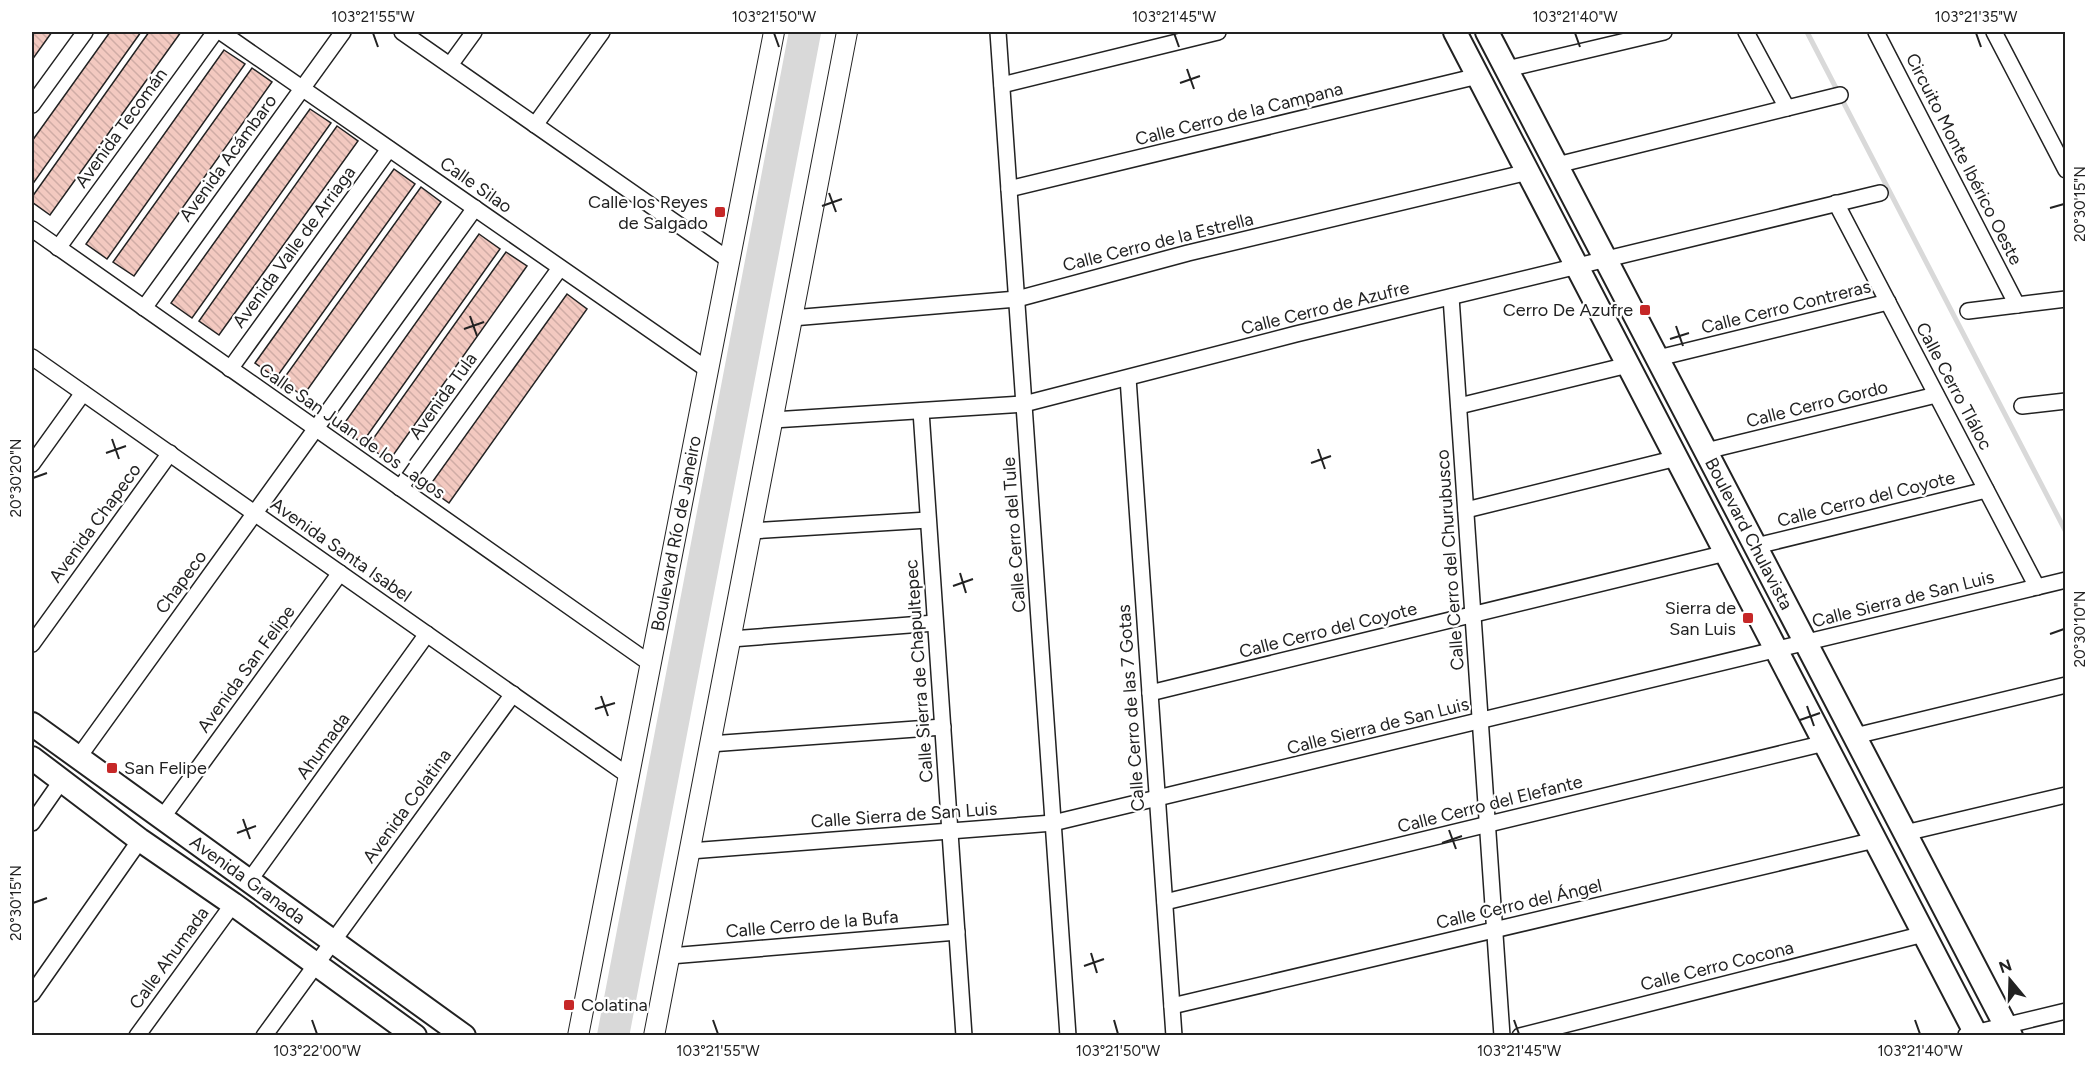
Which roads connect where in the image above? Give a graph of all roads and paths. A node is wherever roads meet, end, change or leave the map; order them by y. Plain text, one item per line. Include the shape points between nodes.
1 (85, 32) edge
2 (216, 32) edge
3 (221, 32) edge
4 (343, 32) edge
5 (402, 32) edge
6 (474, 32) edge
7 (602, 32) edge
8 (774, 32) edge
9 (847, 32) edge
10 (998, 32) edge
11 (1218, 32) edge
12 (1455, 32) edge
13 (1487, 32) edge
14 (1664, 32) edge
15 (1746, 32) edge
16 (1876, 32) edge
17 (1994, 32) edge
18 (450, 65) junction
19 (1507, 69) junction
20 (1478, 76) junction
21 (1002, 85) junction
22 (303, 88) junction
23 (1840, 96) dead end
24 (32, 105) edge
25 (1787, 108) junction
26 (535, 124) junction
27 (389, 149) junction
28 (1557, 165) junction
29 (2066, 170) edge
30 (1528, 172) junction
31 (1009, 189) junction
32 (1880, 193) dead end
33 (1836, 203) junction
34 (475, 208) junction
35 (32, 229) edge
36 (58, 248) junction
37 (1606, 259) junction
38 (729, 260) junction
39 (1577, 266) junction
40 (560, 268) junction
41 (1451, 297) junction
42 (1017, 299) junction
43 (2066, 299) edge
44 (1888, 302) junction
45 (2018, 305) junction
46 (144, 308) junction
47 (1968, 311) dead end
48 (792, 318) junction
49 (32, 357) edge
50 (1658, 358) junction
51 (1628, 365) junction
52 (230, 369) junction
53 (708, 370) junction
54 (1128, 378) junction
55 (83, 393) junction
56 (1936, 395) junction
57 (2066, 401) edge
58 (1024, 404) junction
59 (1459, 406) junction
60 (2022, 406) dead end
61 (921, 411) junction
62 (772, 420) junction
63 (316, 429) junction
64 (1706, 451) junction
65 (170, 453) junction
66 (1677, 458) junction
67 (32, 464) edge
68 (400, 488) junction
69 (1986, 490) junction
70 (1466, 510) junction
71 (255, 513) junction
72 (928, 520) junction
73 (751, 531) junction
74 (1756, 546) junction
75 (1726, 553) junction
76 (340, 573) junction
77 (2066, 580) edge
78 (2037, 587) junction
79 (1473, 615) junction
80 (935, 623) junction
81 (428, 634) junction
82 (731, 639) junction
83 (1806, 643) junction
84 (32, 644) edge
85 (1776, 650) junction
86 (651, 664) junction
87 (2066, 685) edge
88 (1150, 693) junction
89 (513, 694) junction
90 (1480, 721) junction
91 (32, 724) edge
92 (943, 727) junction
93 (1855, 736) junction
94 (1825, 743) junction
95 (710, 744) junction
96 (32, 758) edge
97 (78, 758) junction
98 (629, 776) junction
99 (62, 780) junction
100 (2066, 795) edge
101 (1157, 800) junction
102 (162, 818) junction
103 (32, 823) edge
104 (1053, 823) junction
105 (1487, 825) junction
106 (950, 831) junction
107 (1905, 833) junction
108 (140, 840) junction
109 (1875, 840) junction
110 (690, 851) junction
111 (249, 881) junction
112 (1165, 902) junction
113 (233, 903) junction
114 (1495, 930) junction
115 (957, 932) junction
116 (1924, 934) junction
117 (333, 941) junction
118 (670, 956) junction
119 (316, 964) junction
120 (32, 994) edge
121 (1172, 1006) junction
122 (2066, 1011) edge
123 (2008, 1030) edge
124 (404, 1032) edge
125 (137, 1035) edge
126 (264, 1035) edge
127 (464, 1035) edge
128 (578, 1035) edge
129 (654, 1035) edge
130 (964, 1035) edge
131 (1068, 1035) edge
132 (1174, 1035) edge
133 (1502, 1035) edge
134 (1520, 1035) edge
135 (1972, 1035) edge

1 - 24 street
2 - 36 street, Avenida Tecomán
3 - 22 street, Calle Silao
4 - 22 street, Avenida Acámbaro
5 - 18 street
6 - 18 street
7 - 26 street
8 - 38 street, Boulevard Río de Janeiro
9 - 48 street
10 - 21 street, Calle Cerro del Tule
11 - 21 street
12 - 20 main road, Boulevard Chulavista
13 - 19 main road, Boulevard Chulavista
14 - 19 street
15 - 25 street
16 - 45 street, Circuito Monte Ibérico Oeste
17 - 29 street
18 - 26 street
19 - 28 main road, Boulevard Chulavista
20 - 30 main road, Boulevard Chulavista
20 - 31 street, Calle Cerro de la Campana
21 - 31 street, Calle Cerro del Tule
22 - 27 street, Calle Silao
22 - 46 street, Avenida Acámbaro
23 - 25 street
25 - 28 street
26 - 38 street
27 - 34 street, Calle Silao
27 - 52 street, Avenida Valle de Arriaga
28 - 37 main road, Boulevard Chulavista
30 - 39 main road, Boulevard Chulavista
30 - 42 street, Calle Cerro de la Estrella via 1188,253
31 - 42 street, Calle Cerro del Tule
32 - 33 street, Calle Cerro de Azufre
33 - 37 street, Calle Cerro de Azufre
33 - 44 street, Calle Cerro Tláloc
34 - 40 street, Calle Silao
34 - 63 street
35 - 36 street, Calle San Juan de los Lagos
36 - 46 street, Calle San Juan de los Lagos
37 - 39 street, Calle Cerro de Azufre
37 - 50 main road, Boulevard Chulavista
38 - 53 street, Boulevard Río de Janeiro
39 - 41 street, Calle Cerro de Azufre
39 - 51 main road, Boulevard Chulavista
40 - 53 street, Calle Silao
40 - 68 street, Avenida Tula
41 - 54 street, Calle Cerro de Azufre
41 - 59 street, Calle Cerro del Churubusco
42 - 48 street, Calle Cerro de la Estrella
42 - 58 street, Calle Cerro del Tule
43 - 45 street
44 - 50 street, Calle Cerro Contreras
44 - 56 street, Calle Cerro Tláloc
45 - 47 street
46 - 52 street, Calle San Juan de los Lagos
48 - 62 street
49 - 55 street, Avenida Santa Isabel
50 - 64 main road, Boulevard Chulavista
51 - 59 street
51 - 66 main road, Boulevard Chulavista
52 - 63 street, Calle San Juan de los Lagos
53 - 86 street, Boulevard Río de Janeiro
54 - 58 street, Calle Cerro de Azufre
54 - 88 street, Calle Cerro de las 7 Gotas
55 - 65 street, Avenida Santa Isabel
55 - 67 street
56 - 64 street, Calle Cerro Gordo
56 - 69 street, Calle Cerro Tláloc
57 - 60 street
58 - 61 street, Calle Cerro de Azufre
58 - 104 street, Calle Cerro del Tule
59 - 70 street, Calle Cerro del Churubusco
61 - 62 street, Calle Cerro de Azufre
61 - 72 street, Calle Sierra de Chapultepec
62 - 73 street
63 - 68 street, Calle San Juan de los Lagos
63 - 71 street, Chapeco
64 - 74 main road, Boulevard Chulavista
65 - 71 street, Avenida Santa Isabel
65 - 84 street, Avenida Chapeco
66 - 70 street
66 - 75 main road, Boulevard Chulavista
68 - 86 street, Calle San Juan de los Lagos
69 - 74 street, Calle Cerro del Coyote
69 - 78 street, Calle Cerro Tláloc
70 - 79 street, Calle Cerro del Churubusco
71 - 76 street, Avenida Santa Isabel
71 - 97 street, Chapeco
72 - 73 street
72 - 80 street, Calle Sierra de Chapultepec
73 - 82 street
74 - 83 main road, Boulevard Chulavista
75 - 79 street, Calle Cerro del Coyote
75 - 85 main road, Boulevard Chulavista
76 - 81 street, Avenida Santa Isabel
76 - 102 street, Avenida San Felipe
77 - 78 street, Calle Sierra de San Luis
78 - 83 street, Calle Sierra de San Luis
79 - 88 street, Calle Cerro del Coyote
79 - 90 street, Calle Cerro del Churubusco
80 - 82 street
80 - 92 street, Calle Sierra de Chapultepec
81 - 89 street, Avenida Santa Isabel
81 - 111 street, Ahumada
82 - 95 street
83 - 85 street, Calle Sierra de San Luis
83 - 93 main road, Boulevard Chulavista
85 - 90 street, Calle Sierra de San Luis
85 - 94 main road, Boulevard Chulavista
86 - 98 street, Boulevard Río de Janeiro
87 - 93 street
88 - 101 street, Calle Cerro de las 7 Gotas
89 - 98 street, Avenida Santa Isabel
89 - 117 street, Avenida Colatina
90 - 101 street, Calle Sierra de San Luis
90 - 105 street, Calle Cerro del Churubusco
91 - 97 main road, Avenida Granada
92 - 95 street
92 - 106 street, Calle Sierra de Chapultepec
93 - 107 main road, Boulevard Chulavista
94 - 105 street, Calle Cerro del Elefante
94 - 109 main road, Boulevard Chulavista
95 - 110 street
96 - 99 main road, Avenida Granada
97 - 102 main road, Avenida Granada
98 - 128 street, Boulevard Río de Janeiro
99 - 103 street
99 - 108 main road, Avenida Granada
100 - 107 street
101 - 104 street, Calle Sierra de San Luis
101 - 112 street, Calle Cerro de las 7 Gotas
102 - 111 main road, Avenida Granada
104 - 106 street, Calle Sierra de San Luis
104 - 131 street, Calle Cerro del Tule
105 - 112 street, Calle Cerro del Elefante
105 - 114 street, Calle Cerro del Churubusco
106 - 110 street, Calle Sierra de San Luis
106 - 115 street, Calle Sierra de Chapultepec
107 - 123 main road, Boulevard Chulavista
108 - 113 main road, Avenida Granada
108 - 120 street
109 - 114 street, Calle Cerro del Ángel
109 - 116 main road, Boulevard Chulavista
110 - 118 street
111 - 117 main road, Avenida Granada
112 - 121 street, Calle Cerro de las 7 Gotas
113 - 119 main road, Avenida Granada
113 - 125 street, Calle Ahumada
114 - 121 street, Calle Cerro del Ángel
114 - 133 street, Calle Cerro del Churubusco
115 - 118 street, Calle Cerro de la Bufa
115 - 130 street, Calle Sierra de Chapultepec
116 - 134 street, Calle Cerro Cocona
116 - 135 main road, Boulevard Chulavista
117 - 119 street, Avenida Colatina
117 - 127 main road, Avenida Granada
118 - 129 street
119 - 124 main road, Avenida Granada
119 - 126 street, Avenida Colatina
121 - 132 street, Calle Cerro de las 7 Gotas
122 - 123 street
123 - 135 street

